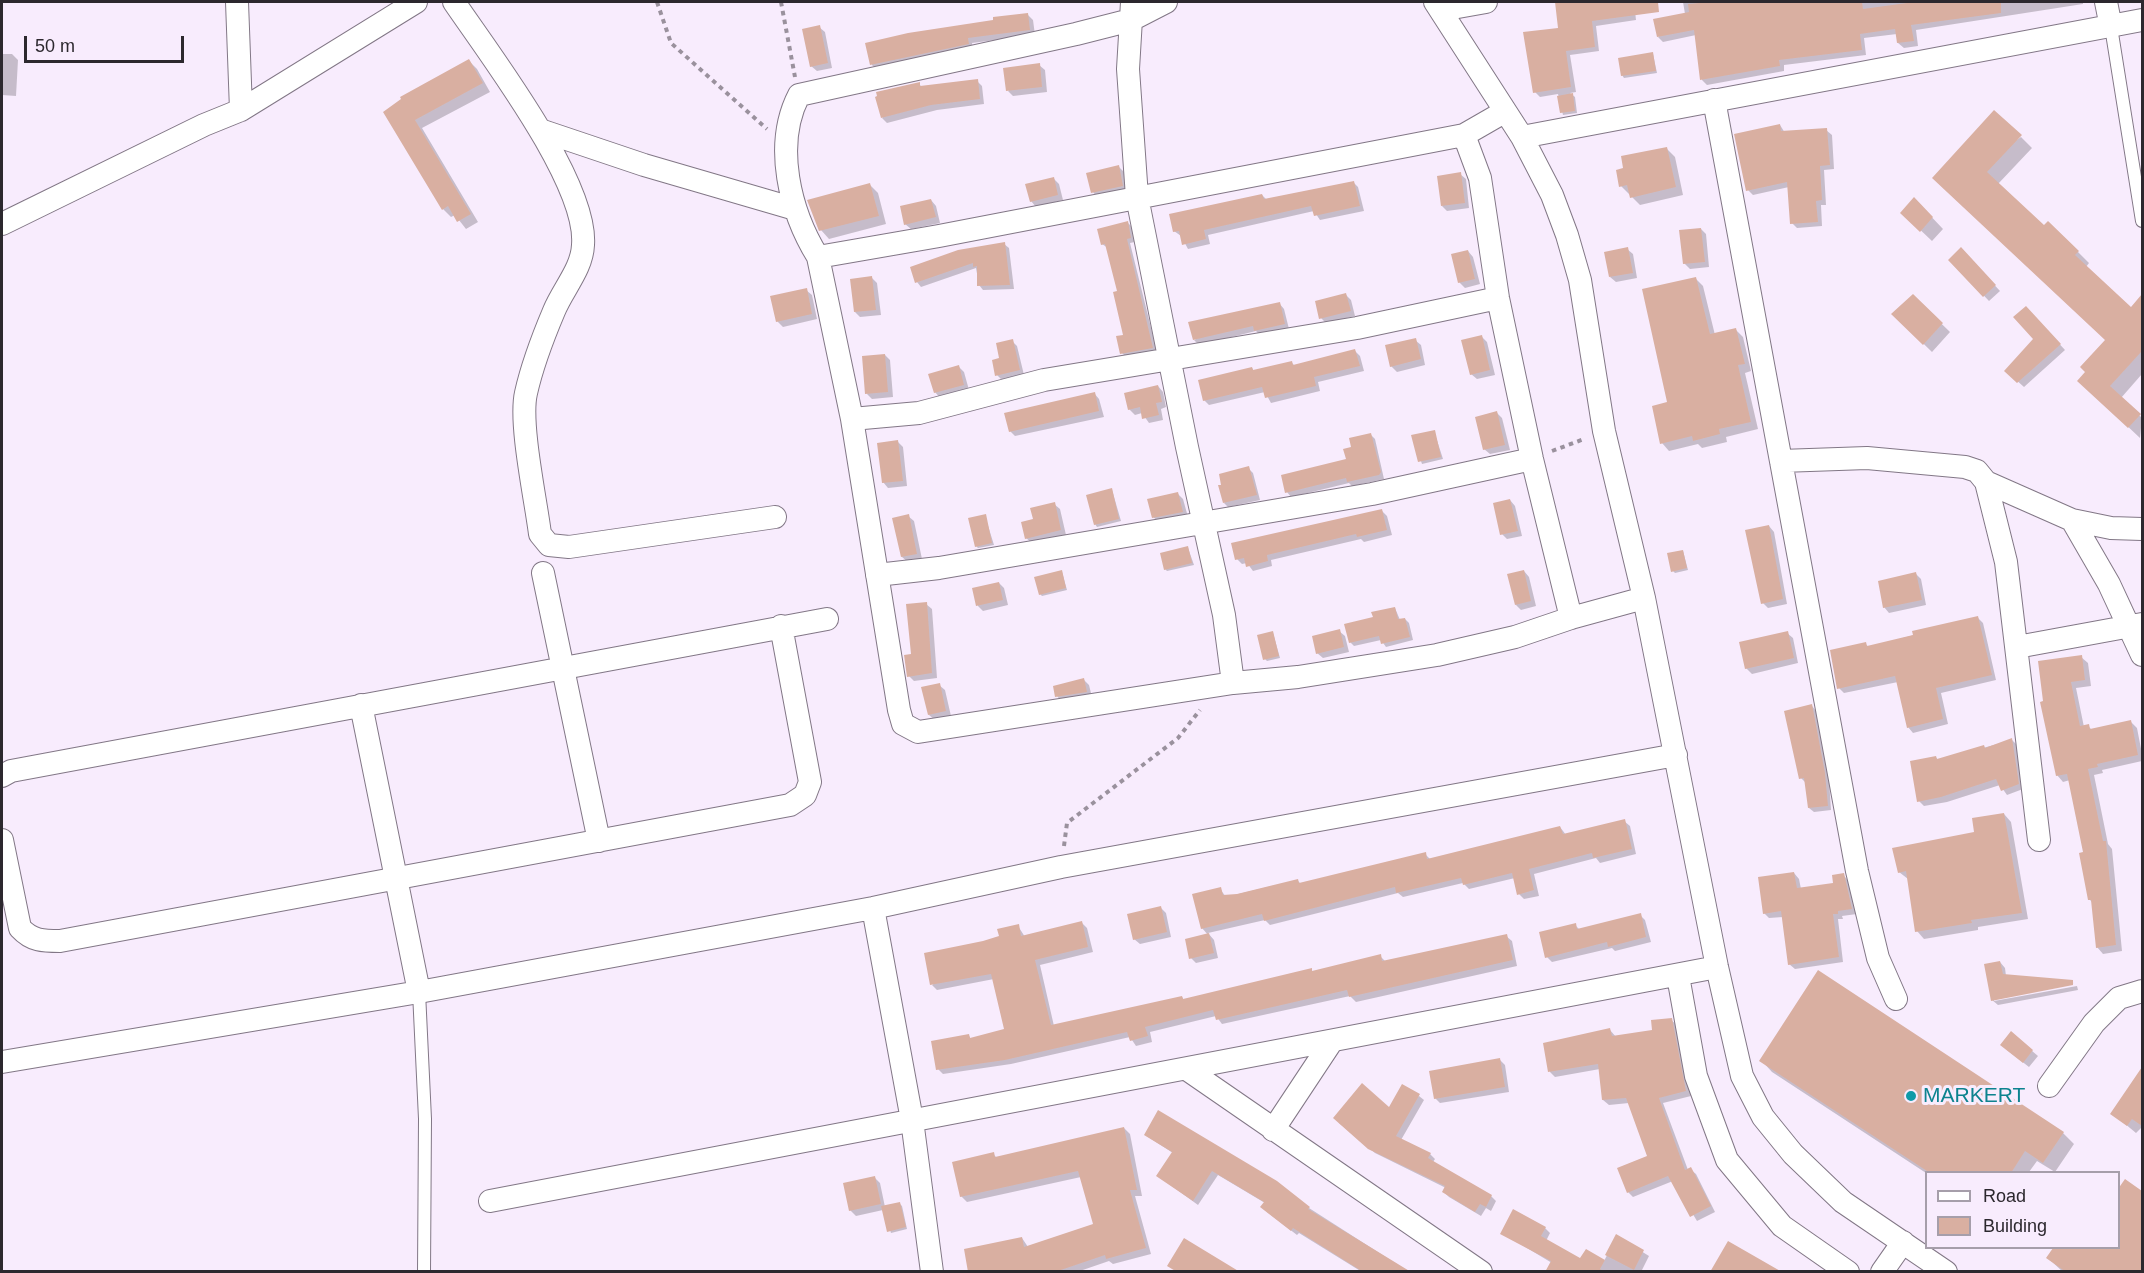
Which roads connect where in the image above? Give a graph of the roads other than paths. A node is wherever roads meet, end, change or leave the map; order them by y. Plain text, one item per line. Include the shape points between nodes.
1 (237, 2) edge
2 (416, 2) edge
3 (454, 2) edge
4 (1166, 2) edge
5 (1486, 2) edge
6 (2106, 2) edge
7 (1438, 6) edge
8 (1132, 11) edge
9 (2142, 21) edge
10 (2111, 27) junction
11 (1714, 100) junction
12 (241, 110) junction
13 (1504, 112) junction
14 (540, 130) junction
15 (1464, 135) junction
16 (1522, 137) junction
17 (1137, 197) junction
18 (795, 209) junction
19 (2142, 221) edge
20 (2, 224) edge
21 (818, 257) junction
22 (1498, 298) junction
23 (1171, 359) junction
24 (852, 419) junction
25 (1532, 459) junction
26 (1781, 461) junction
27 (1986, 482) junction
28 (775, 517) dead end
29 (2072, 520) junction
30 (1204, 521) junction
31 (2142, 529) edge
32 (543, 573) dead end
33 (877, 575) junction
34 (1644, 598) junction
35 (1571, 618) junction
36 (827, 619) dead end
37 (2137, 625) edge
38 (781, 626) junction
39 (2017, 647) junction
40 (2142, 655) edge
41 (562, 667) junction
42 (1233, 683) junction
43 (361, 705) junction
44 (1676, 754) junction
45 (2, 776) edge
46 (2, 840) edge
47 (2039, 840) dead end
48 (599, 841) junction
49 (396, 879) junction
50 (873, 908) junction
51 (1717, 967) junction
52 (1678, 976) junction
53 (2142, 991) edge
54 (419, 992) junction
55 (1896, 999) dead end
56 (1332, 1041) junction
57 (2, 1062) edge
58 (1188, 1070) junction
59 (2049, 1086) dead end
60 (912, 1120) junction
61 (1273, 1130) junction
62 (490, 1201) dead end
63 (1903, 1242) junction
64 (424, 1272) edge
65 (932, 1272) edge
66 (1481, 1272) edge
67 (1848, 1272) edge
68 (1882, 1272) edge
69 (1946, 1272) edge

1 - 12 street
2 - 12 street
3 - 14 street
4 - 8 street
5 - 7 street
6 - 10 street
7 - 13 street
8 - 17 street via 1128,69
8 - 18 street via 996,53 799,95 791,111 786,147
9 - 10 street
10 - 11 street
10 - 19 lane
11 - 16 street
11 - 26 street
12 - 20 street
13 - 15 street
13 - 16 street
14 - 18 street
14 - 28 street via 566,175 584,244 576,270 554,310 525,395 540,534 549,545 569,547
15 - 17 street
15 - 22 street via 1480,178
16 - 34 street via 1552,195 1577,268 1604,431
17 - 21 street
17 - 23 street
18 - 21 street
21 - 24 street
22 - 23 street via 1357,328
22 - 25 street
23 - 24 street via 1044,380 919,413
23 - 30 street
24 - 33 street
25 - 30 street via 1372,494
25 - 35 street
26 - 27 street via 1867,458 1965,467 1977,471
26 - 55 street via 1857,871 1878,958
27 - 29 street
27 - 39 street via 2006,562
29 - 31 street
29 - 37 street
30 - 33 street via 939,568
30 - 42 street via 1224,615
32 - 41 street
33 - 42 street via 899,710 903,724 918,732
34 - 35 street
34 - 44 street
35 - 42 street via 1515,637 1437,655
36 - 38 street
37 - 39 street
37 - 40 street
38 - 41 street
38 - 48 street via 809,767 810,782 805,795 790,805
39 - 47 street
41 - 43 street
41 - 48 street
43 - 45 street via 11,771
43 - 49 street
44 - 50 street via 1061,867
44 - 51 street
46 - 49 street via 20,928 39,941 60,941
48 - 49 street
49 - 54 street
50 - 54 street
50 - 60 street
51 - 52 street
51 - 63 street via 1742,1076 1763,1117 1793,1154 1843,1202
52 - 56 street
52 - 67 street via 1696,1076 1728,1160 1782,1226
53 - 59 street via 2119,999 2094,1023
54 - 57 street
54 - 64 lane via 425,1108
56 - 58 street
56 - 61 street
58 - 60 street
58 - 61 street
60 - 62 street
60 - 65 street
61 - 66 street
63 - 68 street
63 - 69 street

